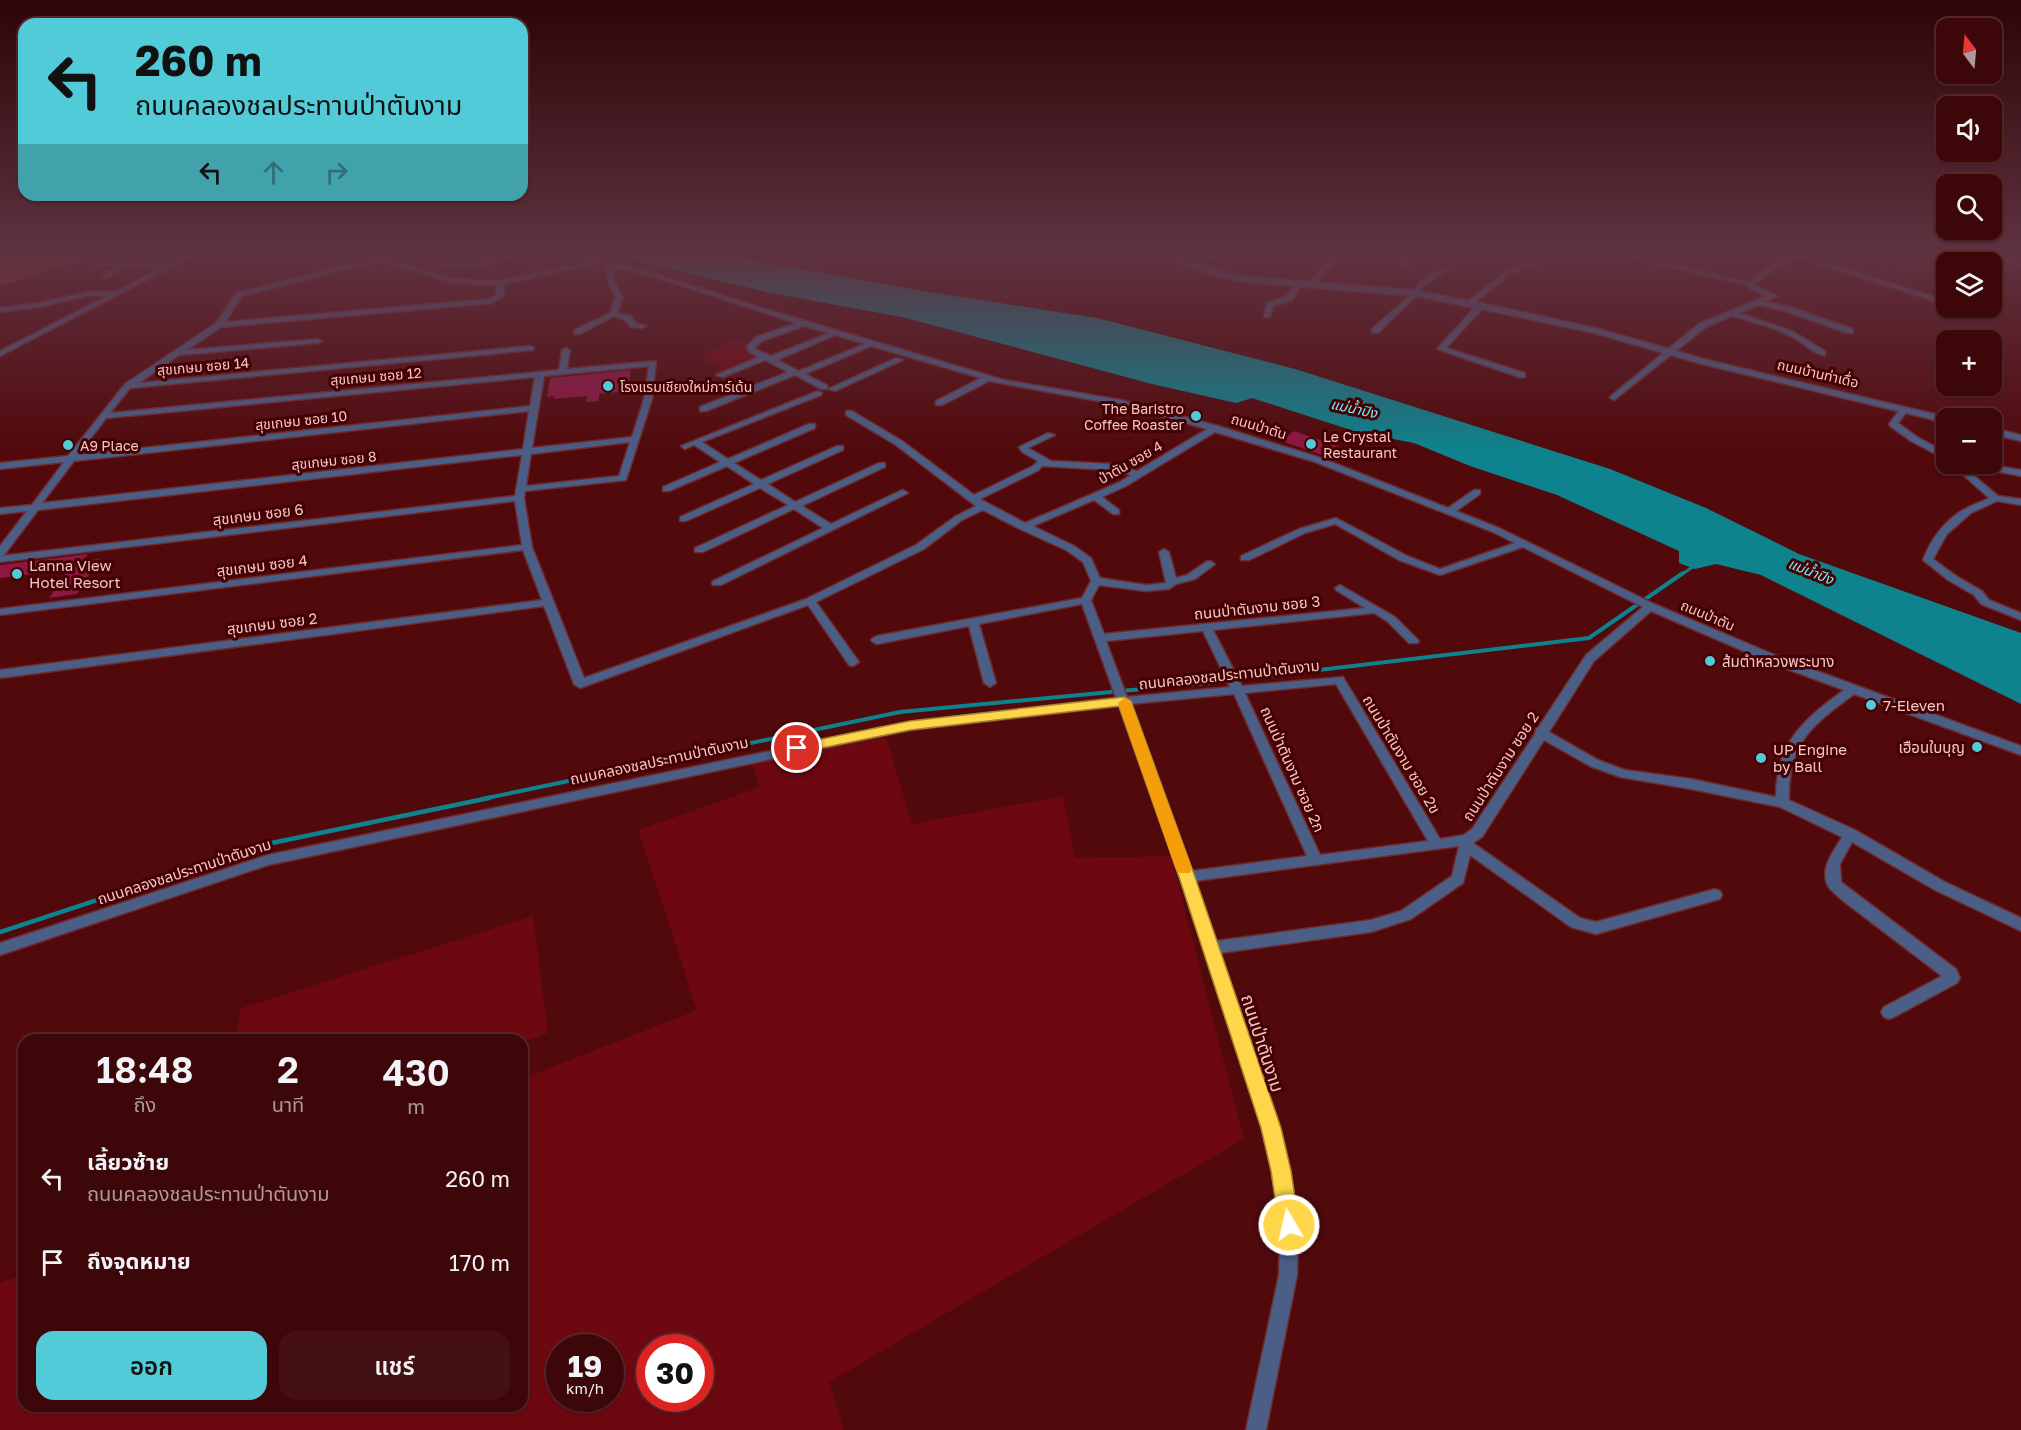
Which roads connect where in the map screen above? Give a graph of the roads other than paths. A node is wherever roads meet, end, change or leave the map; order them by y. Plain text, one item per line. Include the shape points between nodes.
1 (68, 319) edge
2 (223, 319) edge
3 (290, 319) edge
4 (604, 319) edge
5 (629, 319) edge
6 (791, 319) edge
7 (1388, 319) edge
8 (1469, 319) edge
9 (1540, 319) edge
10 (1717, 319) edge
11 (1750, 319) edge
12 (1815, 319) edge
13 (807, 324) junction
14 (219, 325) junction
15 (642, 326) dead end
16 (1375, 331) dead end
17 (1850, 331) dead end
18 (577, 332) dead end
19 (831, 335) dead end
20 (30, 338) junction
21 (318, 341) dead end
22 (0, 342) edge
23 (867, 346) dead end
24 (530, 348) dead end
25 (566, 350) dead end
26 (177, 353) junction
27 (1671, 353) junction
28 (1822, 353) dead end
29 (0, 354) edge
30 (768, 358) junction
31 (899, 360) dead end
32 (563, 371) junction
33 (796, 373) junction
34 (540, 374) junction
35 (720, 375) dead end
36 (1522, 375) dead end
37 (988, 378) junction
38 (129, 386) junction
39 (825, 390) junction
40 (1614, 398) dead end
41 (939, 403) dead end
42 (534, 408) junction
43 (703, 409) dead end
44 (1905, 409) junction
45 (849, 413) dead end
46 (103, 416) junction
47 (1936, 417) edge
48 (812, 426) dead end
49 (1215, 428) junction
50 (2002, 433) edge
51 (1051, 435) dead end
52 (2021, 438) edge
53 (636, 440) junction
54 (695, 442) junction
55 (685, 446) dead end
56 (840, 448) dead end
57 (1936, 451) edge
58 (526, 452) junction
59 (70, 459) junction
60 (1047, 462) junction
61 (728, 463) junction
62 (882, 465) dead end
63 (0, 466) edge
64 (2002, 469) edge
65 (2021, 473) edge
66 (1137, 474) junction
67 (1967, 474) edge
68 (761, 484) junction
69 (666, 489) dead end
70 (1477, 492) dead end
71 (903, 493) dead end
72 (520, 494) junction
73 (1095, 496) junction
74 (1995, 498) junction
75 (978, 502) junction
76 (2021, 502) edge
77 (795, 506) junction
78 (34, 507) junction
79 (0, 511) edge
80 (1450, 511) junction
81 (1116, 512) dead end
82 (683, 519) dead end
83 (1023, 527) junction
84 (830, 528) junction
85 (1523, 544) junction
86 (527, 547) junction
87 (699, 550) dead end
88 (1164, 552) dead end
89 (0, 553) edge
90 (1245, 558) dead end
91 (0, 559) edge
92 (1210, 564) dead end
93 (1096, 581) junction
94 (1172, 582) junction
95 (717, 583) dead end
96 (1340, 588) dead end
97 (1086, 600) junction
98 (810, 601) junction
99 (548, 602) junction
100 (1650, 606) junction
101 (1376, 610) junction
102 (0, 612) edge
103 (2021, 617) edge
104 (973, 622) junction
105 (1206, 627) junction
106 (1099, 638) junction
107 (877, 640) dead end
108 (1413, 641) dead end
109 (853, 662) dead end
110 (0, 674) edge
111 (1340, 680) joint
112 (990, 682) dead end
113 (1852, 689) junction
114 (1238, 690) junction
115 (1124, 701) junction
116 (1540, 732) junction
117 (2021, 751) edge
118 (1783, 803) junction
119 (1850, 834) junction
120 (1466, 842) junction
121 (1437, 845) junction
122 (1316, 861) junction
123 (1187, 877) junction
124 (1715, 895) dead end
125 (2021, 926) edge
126 (1211, 948) junction
127 (0, 949) edge
128 (1889, 1012) dead end
129 (1256, 1430) edge

1 - 20 street
2 - 14 street
3 - 14 street
4 - 18 street
5 - 15 street
6 - 13 street, ถนนป่าตัน
7 - 16 street
8 - 36 street via 1441,349
9 - 27 street, ถนนบ้านท่าเดื่อ
10 - 27 street via 1703,325
11 - 28 street via 1782,328
12 - 17 street
13 - 30 street via 751,346
13 - 37 street, ถนนป่าตัน
14 - 26 street
19 - 30 street
20 - 22 street
20 - 29 street
21 - 26 street
23 - 33 street
24 - 38 street, สุขเกษม ซอย 14
25 - 32 street
26 - 38 street
27 - 40 street
27 - 44 street, ถนนบ้านท่าเดื่อ
30 - 33 street
30 - 35 street
31 - 39 street
32 - 34 street, สุขเกษม ซอย 12
32 - 53 street, สุขเกษม ซอย 12 via 653,363
33 - 39 street
33 - 43 street
34 - 42 street
34 - 46 street, สุขเกษม ซอย 12
37 - 41 street
37 - 49 street, ถนนป่าตัน via 1121,403
38 - 46 street
39 - 54 street
42 - 58 street
42 - 59 street, สุขเกษม ซอย 10
44 - 47 street, ถนนบ้านท่าเดื่อ
44 - 57 street via 1893,424
45 - 75 street via 899,443
46 - 59 street
48 - 61 street
49 - 66 street, ป่าตัน ซอย 4
49 - 80 street, ถนนป่าตัน via 1318,460
50 - 52 street
51 - 60 street via 1023,447
53 - 58 street, สุขเกษม ซอย 8
53 - 72 street, สุขเกษม ซอย 6 via 623,478
54 - 55 street
54 - 61 street
56 - 68 street
58 - 72 street
58 - 78 street, สุขเกษม ซอย 8
59 - 63 street, สุขเกษม ซอย 10
59 - 78 street
60 - 66 street via 1112,467
60 - 75 street
61 - 68 street
61 - 69 street
62 - 77 street
64 - 65 street
66 - 73 street, ป่าตัน ซอย 4
67 - 74 street
68 - 77 street
68 - 82 street
70 - 80 street
71 - 84 street
72 - 86 street
72 - 91 street, สุขเกษม ซอย 6
73 - 81 street
73 - 83 street, ป่าตัน ซอย 4
74 - 76 street
74 - 103 street via 1951,525 1931,551 1929,560 1985,602
75 - 83 street
75 - 98 street via 920,547
77 - 84 street
77 - 87 street
78 - 79 street, สุขเกษม ซอย 8
78 - 89 street
80 - 85 street, ถนนป่าตัน
83 - 93 street via 1088,560
84 - 95 street
85 - 90 street via 1440,572 1404,558 1336,521 1302,531
85 - 100 street, ถนนป่าตัน
86 - 99 street
86 - 102 street, สุขเกษม ซอย 4
88 - 94 street
92 - 94 street via 1191,577
93 - 94 street via 1159,588
93 - 97 street
96 - 101 street, ถนนป่าตันงาม ซอย 3
97 - 104 street
97 - 106 street, ถนนป่าตันงาม
98 - 99 street via 580,684
98 - 109 street
99 - 110 street, สุขเกษม ซอย 2
100 - 113 street, ถนนป่าตัน
100 - 116 street, ถนนป่าตันงาม ซอย 2 via 1590,658
101 - 105 street, ถนนป่าตันงาม ซอย 3
101 - 108 street
104 - 107 street
104 - 112 street
105 - 106 street, ถนนป่าตันงาม ซอย 3
105 - 114 street, ถนนป่าตันงาม ซอย 2ก
106 - 115 street, ถนนป่าตันงาม
111 - 114 street, ถนนคลองชลประทานป่าตันงาม
111 - 121 street, ถนนป่าตันงาม ซอย 2ข
113 - 117 street, ถนนป่าตัน
113 - 118 street via 1822,712 1801,735 1785,765
114 - 115 street, ถนนคลองชลประทานป่าตันงาม
114 - 122 street, ถนนป่าตันงาม ซอย 2ก
115 - 123 street, ถนนป่าตันงาม
115 - 127 street, ถนนคลองชลประทานป่าตันงาม via 910,726 268,860
116 - 118 street via 1594,763 1624,774
116 - 120 street, ถนนป่าตันงาม ซอย 2 via 1486,823
118 - 119 street
119 - 125 street via 1940,886
119 - 128 street via 1833,864 1834,884 1952,978
120 - 121 street, ถนนป่าตันงาม ซอย 2
120 - 124 street via 1576,923 1596,928
120 - 126 street via 1458,879 1406,915 1371,926
121 - 122 street, ถนนป่าตันงาม ซอย 2
122 - 123 street, ถนนป่าตันงาม ซอย 2
123 - 126 street, ถนนป่าตันงาม
126 - 129 street, ถนนป่าตันงาม via 1271,1128 1289,1225 1288,1275

